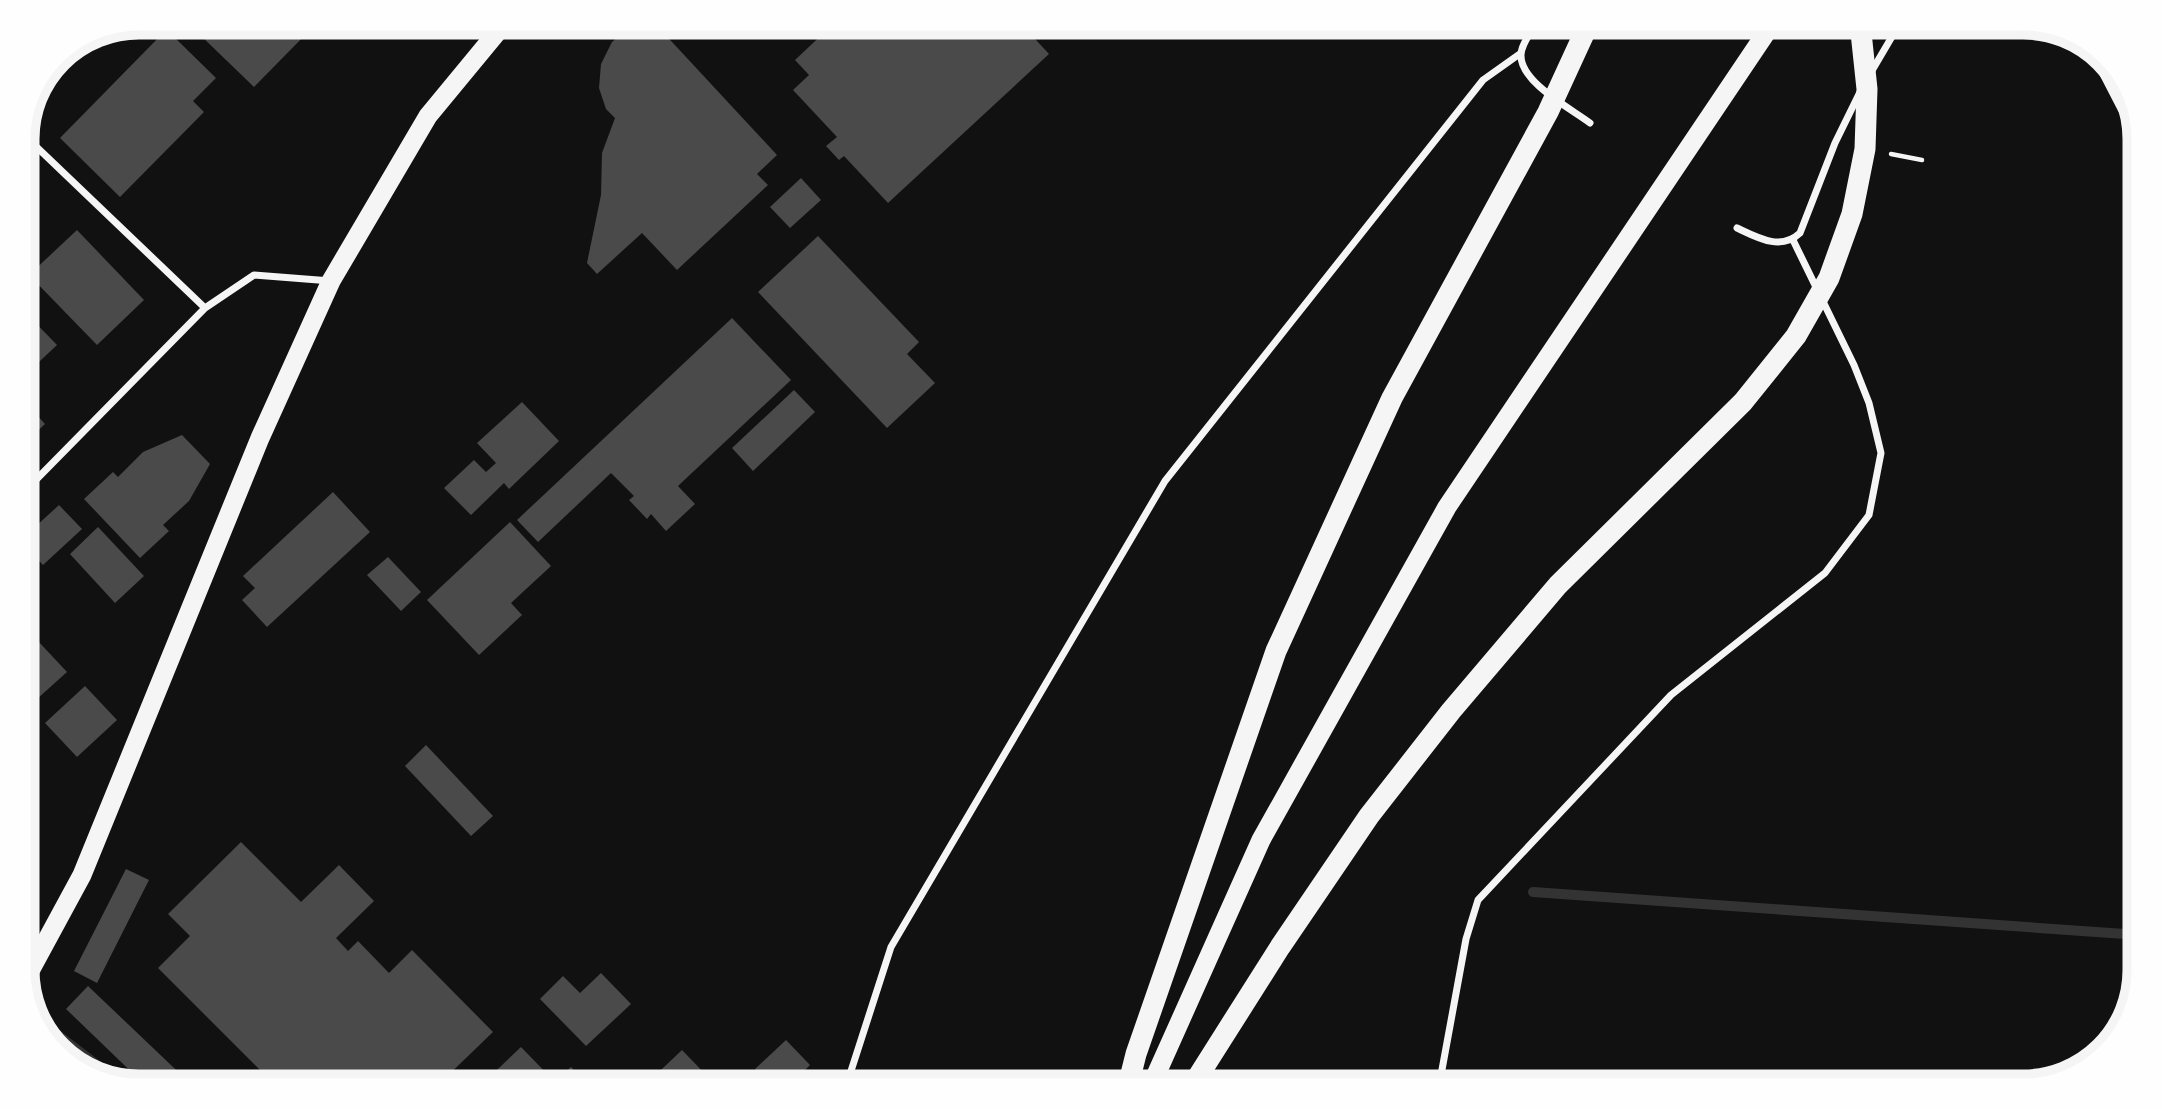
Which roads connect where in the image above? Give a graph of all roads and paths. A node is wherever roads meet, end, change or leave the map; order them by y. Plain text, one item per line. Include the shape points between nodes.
1 (495, 35) edge
2 (1530, 35) edge
3 (1583, 35) edge
4 (1765, 35) edge
5 (1861, 35) edge
6 (1893, 35) edge
7 (1521, 53) junction
8 (1590, 123) dead end
9 (35, 145) edge
10 (1737, 228) dead end
11 (1793, 240) junction
12 (331, 281) junction
13 (205, 308) junction
14 (35, 482) edge
15 (35, 962) edge
16 (851, 1074) edge
17 (1131, 1074) edge
18 (1156, 1074) edge
19 (1200, 1074) edge
20 (1441, 1074) edge

1 - 12 highway via 428,116
2 - 7 street
3 - 17 highway via 1548,112 1392,398 1276,651
4 - 18 highway via 1447,508 1261,840
5 - 19 highway via 1866,137 1852,214 1829,278 1796,336 1743,402 1558,585 1451,711 1362,827
6 - 11 street via 1854,102 1800,233
7 - 8 street via 1523,69 1532,81
7 - 16 street via 1483,80 1165,481 891,947
9 - 13 street
10 - 11 street via 1764,241
11 - 20 street via 1869,403 1881,453 1869,515 1825,573 1671,695 1478,900 1466,939
12 - 13 street via 254,275
12 - 15 highway via 260,438 82,875
13 - 14 street

